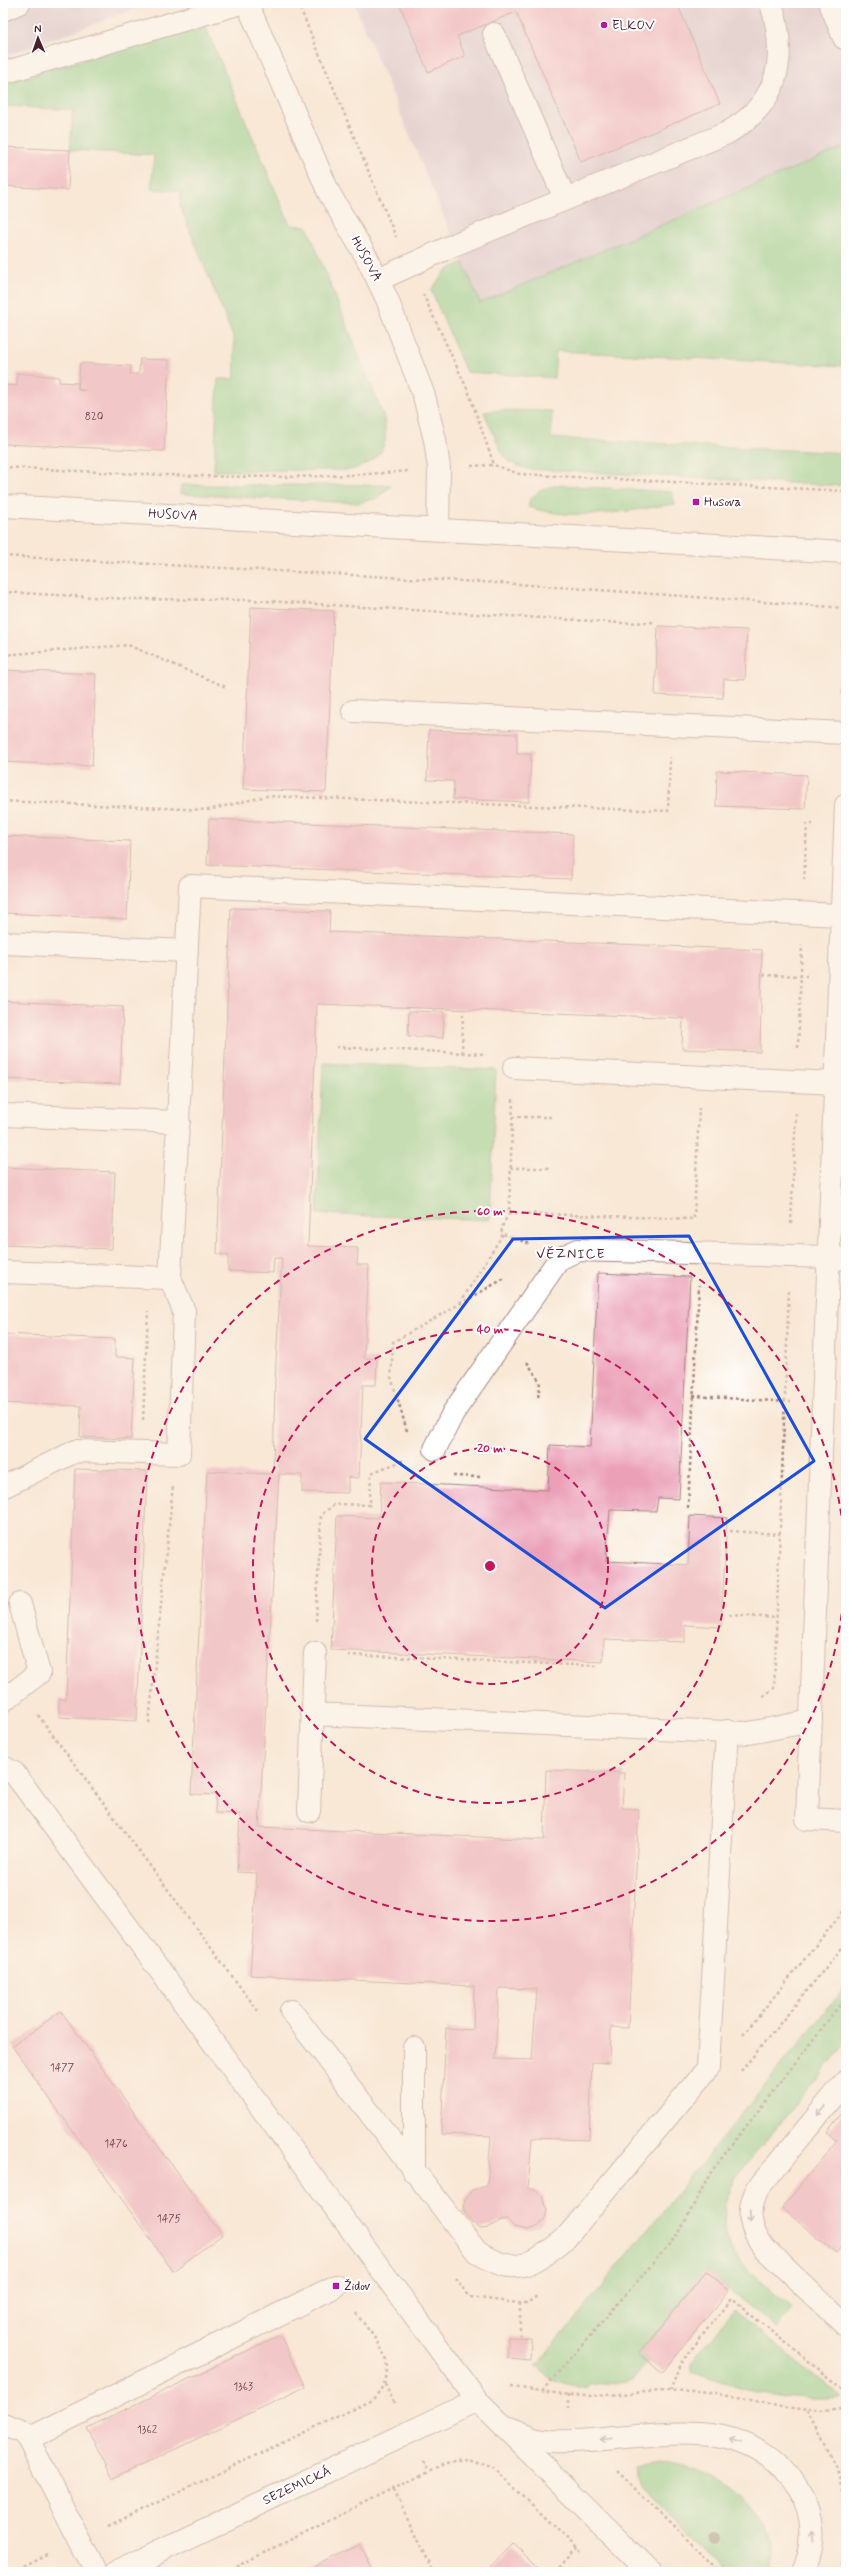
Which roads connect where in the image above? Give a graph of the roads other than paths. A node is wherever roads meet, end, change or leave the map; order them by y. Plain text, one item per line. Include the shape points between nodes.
1 (18, 3) edge
2 (241, 3) edge
3 (246, 3) edge
4 (771, 3) edge
5 (830, 3) edge
6 (3, 10) edge
7 (494, 34) dead end
8 (844, 38) dead end
9 (3, 73) edge
10 (565, 199) junction
11 (378, 280) junction
12 (3, 506) edge
13 (438, 529) junction
14 (846, 552) edge
15 (353, 710) dead end
16 (846, 733) edge
17 (846, 805) edge
18 (843, 907) edge
19 (3, 943) edge
20 (187, 951) junction
21 (514, 1068) road end
22 (839, 1078) edge
23 (3, 1115) edge
24 (179, 1122) junction
25 (837, 1258) edge
26 (3, 1272) edge
27 (160, 1278) junction
28 (837, 1287) edge
29 (435, 1449) dead end
30 (3, 1487) edge
31 (20, 1604) dead end
32 (315, 1653) road end
33 (3, 1701) edge
34 (312, 1714) junction
35 (811, 1721) junction
36 (727, 1731) junction
37 (3, 1767) edge
38 (309, 1810) dead end
39 (846, 1821) edge
40 (291, 2011) dead end
41 (414, 2048) dead end
42 (846, 2081) edge
43 (414, 2172) junction
44 (336, 2286) road end
45 (846, 2326) edge
46 (483, 2407) junction
47 (3, 2425) edge
48 (28, 2439) junction
49 (127, 2570) edge
50 (96, 2572) edge
51 (650, 2572) edge
52 (803, 2572) edge

1 - 6 street
2 - 9 street
3 - 11 street, HUSOVA via 329,193
4 - 10 street via 780,45 779,62 768,97 756,113 744,124 727,133
5 - 8 street
7 - 10 street
10 - 11 street
11 - 13 street, HUSOVA via 430,416 439,468
12 - 13 street, HUSOVA
13 - 14 street, HUSOVA
15 - 16 street
17 - 18 street
18 - 20 street via 190,886
18 - 22 street
19 - 20 street
20 - 24 street
21 - 22 street via 700,1077
22 - 25 street
23 - 24 street
24 - 27 street
25 - 28 street
25 - 29 street via 578,1250 559,1259 453,1413
26 - 27 street
27 - 30 street via 184,1311 179,1454 76,1451
28 - 35 street via 823,1404
31 - 33 street via 39,1673
32 - 34 street
34 - 36 street
34 - 38 street
35 - 36 street via 749,1733
35 - 39 street via 807,1819
36 - 43 street via 708,2068 565,2239 539,2259 520,2266 496,2264 477,2252
37 - 46 street via 14,1773
40 - 43 street
41 - 43 street
42 -> 45 street via 758,2188 752,2198 749,2214 756,2236 765,2249
44 - 48 street
46 - 49 street, SEZEMICKÁ
46 - 51 street
52 -> 46 street via 813,2539 810,2515 788,2473 772,2458 750,2445 705,2434 678,2433 551,2441 518,2432
47 - 48 street via 17,2430
48 - 50 street

